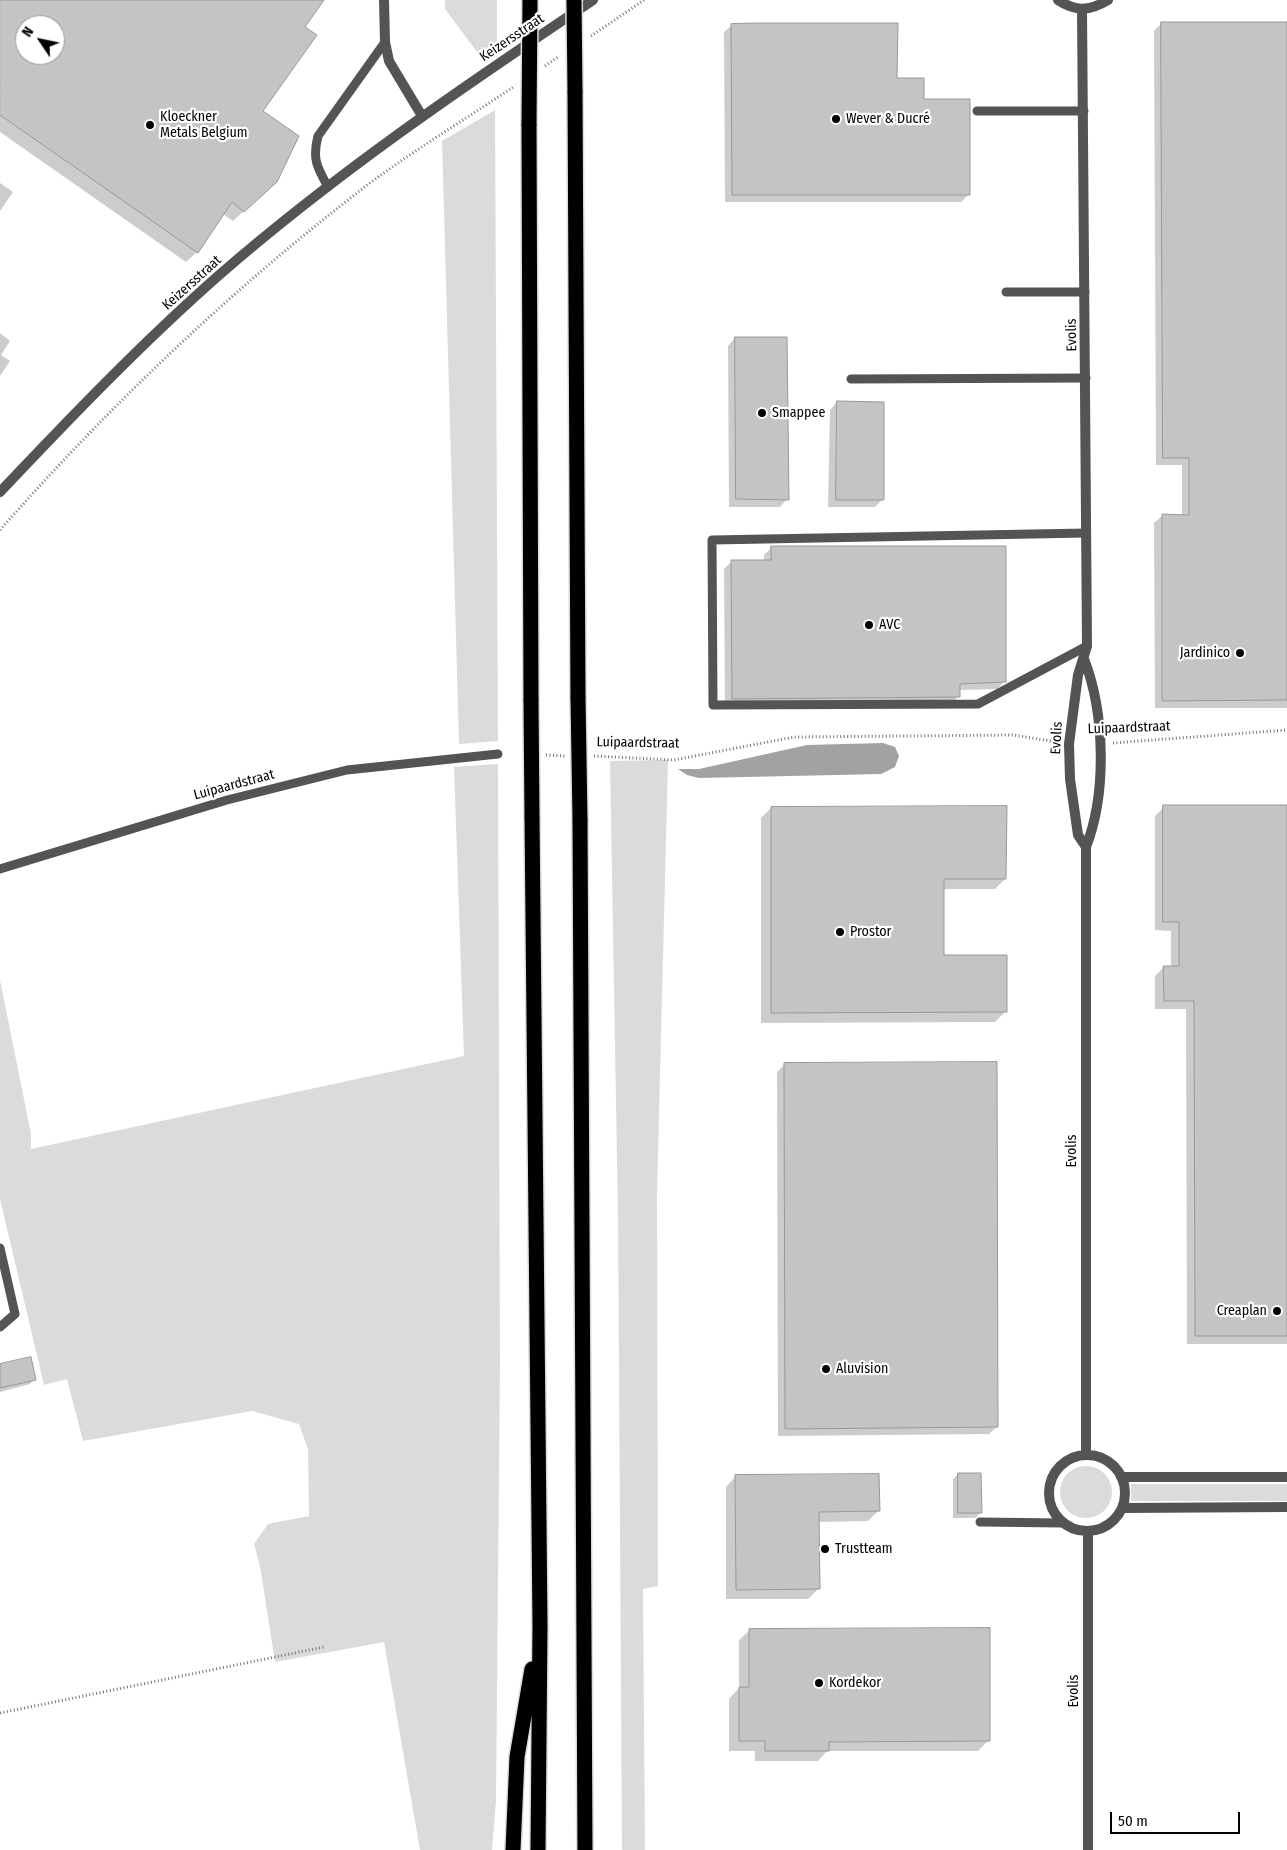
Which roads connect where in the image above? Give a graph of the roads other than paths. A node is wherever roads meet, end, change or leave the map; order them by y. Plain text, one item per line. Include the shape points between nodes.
1 (384, 0) edge
2 (530, 0) edge
3 (574, 0) edge
4 (593, 0) edge
5 (1058, 0) edge
6 (1108, 0) edge
7 (1082, 9) junction
8 (385, 42) junction
9 (977, 111) dead end
10 (1084, 111) junction
11 (422, 116) junction
12 (328, 187) junction
13 (1006, 292) dead end
14 (1086, 292) junction
15 (1086, 378) junction
16 (851, 379) dead end
17 (0, 492) edge
18 (1086, 533) junction
19 (1087, 646) junction
20 (1084, 659) junction
21 (498, 754) dead end
22 (1086, 847) junction
23 (0, 869) edge
24 (0, 1248) edge
25 (0, 1327) edge
26 (1086, 1455) junction
27 (1121, 1477) junction
28 (1287, 1477) edge
29 (1287, 1507) edge
30 (1122, 1508) junction
31 (980, 1522) dead end
32 (1062, 1523) junction
33 (1088, 1531) junction
34 (540, 1626) junction
35 (513, 1850) edge
36 (538, 1850) edge
37 (585, 1850) edge
38 (1088, 1850) edge

1 - 8 street
2 - 34 highway, bridge via 532,817
3 - 37 highway, bridge
4 - 11 street, Keizersstraat
5 - 7 street via 1069,7
6 - 7 street via 1094,8
7 - 10 street, Evolis
8 - 11 street via 389,61
8 - 12 lane via 318,136 314,151 316,165
9 - 10 lane
10 - 14 street, Evolis
11 - 12 street, Keizersstraat
12 - 17 street, Keizersstraat via 218,276 102,385
13 - 14 lane
14 - 15 street, Evolis
15 - 16 lane
15 - 18 street, Evolis
18 - 19 street, Evolis
18 - 19 lane via 712,540 713,705 978,704
19 - 20 street, Evolis
20 - 22 street, Evolis via 1100,744 1099,780
20 - 22 street, Evolis via 1078,675 1069,744 1078,835
21 - 23 lane, Luipaardstraat via 347,770 227,800
22 - 26 street, Evolis
24 - 25 lane via 15,1314
26 - 27 street via 1110,1462
26 - 32 street via 1064,1462 1051,1478 1048,1497 1055,1516
27 - 28 street
27 - 30 street via 1125,1491
29 - 30 street
30 - 33 street via 1113,1521
31 - 32 lane
32 - 33 street via 1072,1529
33 - 38 street, Evolis
34 - 35 highway via 517,1757
34 - 36 highway

